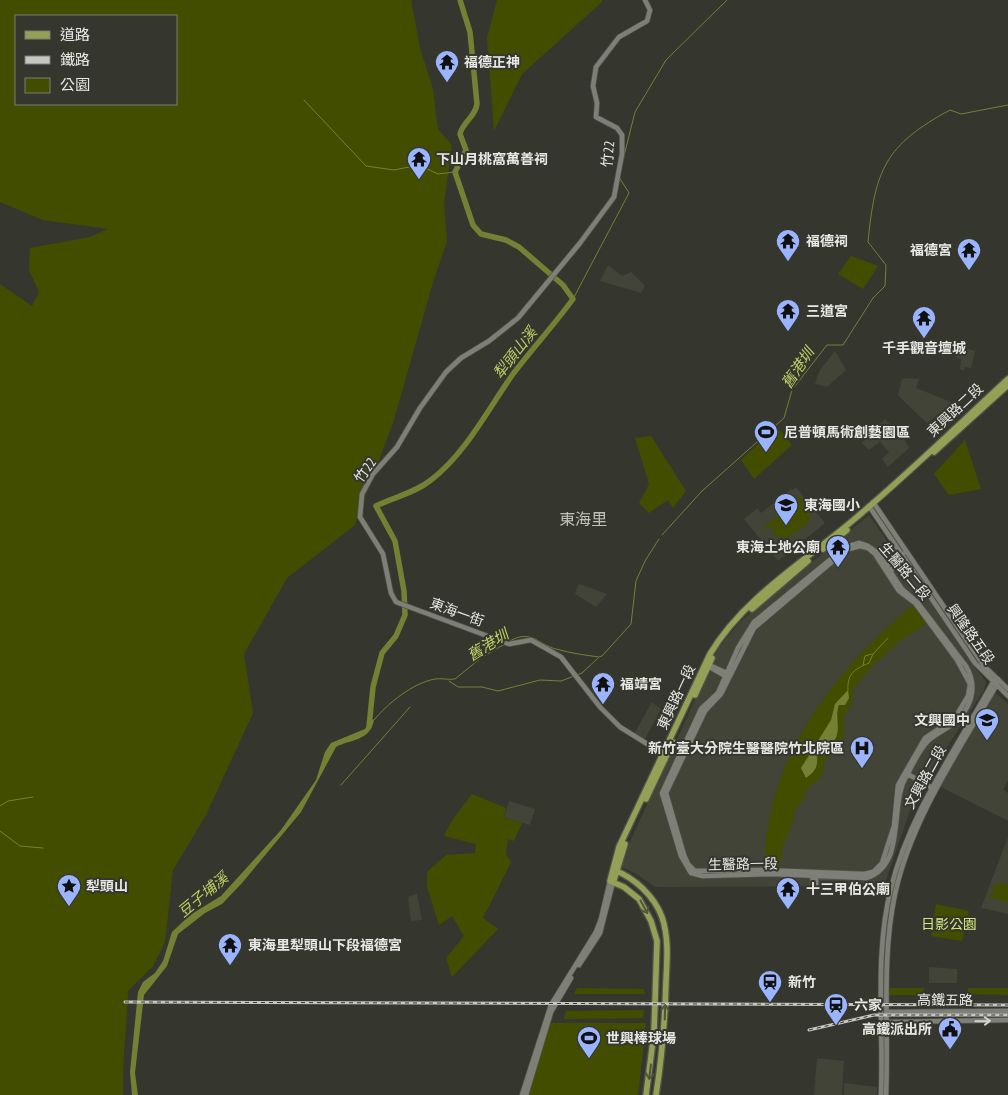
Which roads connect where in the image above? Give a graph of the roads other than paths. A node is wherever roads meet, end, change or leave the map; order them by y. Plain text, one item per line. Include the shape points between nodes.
1 (645, 0) edge
2 (1008, 379) edge
3 (1008, 385) edge
4 (920, 462) junction
5 (872, 505) junction
6 (903, 554) junction
7 (906, 560) junction
8 (886, 569) junction
9 (407, 606) joint
10 (708, 665) junction
11 (728, 675) junction
12 (996, 682) junction
13 (1008, 689) edge
14 (1008, 696) edge
15 (664, 754) junction
16 (907, 772) junction
17 (934, 788) junction
18 (614, 870) junction
19 (814, 873) junction
20 (612, 881) junction
21 (814, 887) dead end
22 (1008, 1011) edge
23 (884, 1012) junction
24 (1008, 1020) edge
25 (885, 1022) junction
26 (522, 1095) edge
27 (526, 1095) edge
28 (646, 1095) edge
29 (656, 1095) edge
30 (881, 1095) edge
31 (886, 1095) edge

1 - 9 street, 竹22 / 竹22 via 650,10 647,22 616,40 596,67 593,83 596,117 617,128 622,135 614,197 580,244 518,318 454,364 431,390 397,447 366,484 360,518 383,554 391,593 396,602
2 - 4 main road, 東興路二段
3 - 4 main road, 東興路二段
4 - 5 main road, 東興路一段
5 - 6 street, 興隆路五段
5 - 10 main road, 東興路一段 via 740,615 716,644
5 - 12 street, 興隆路五段
6 - 7 street, 興隆路五段
6 - 8 street
7 - 8 street
7 - 12 street, 興隆路五段 via 976,663
8 - 11 street, 生醫路二段 via 878,553 868,546 860,543 846,547 754,622 738,648
8 - 16 street, 生醫路二段 via 899,591 915,603 957,660 970,684 968,696 955,718 925,738
9 - 15 street, 東海一街 / 竹22 via 507,642 531,640 561,657 620,727
10 - 11 street
10 - 15 main road, 東興路一段
11 - 19 street, 生醫路一段 via 721,694 705,711 666,793 688,864 694,871 703,872
12 - 13 street, 興隆路五段
12 - 14 street, 興隆路五段
12 - 17 street, 文興路二段
15 - 18 main road, 東興路一段
16 - 17 street
16 - 19 street, 生醫路一段 via 896,792 894,826 879,868 864,874
17 - 23 street, 文興路二段 via 907,837 890,890 884,941
18 - 20 main road, 東興路一段
29 -> 18 main road via 665,1034 667,940 662,916 647,892
19 - 21 street
20 - 26 street, 東興路一段 via 596,932 551,1005
20 - 27 street, 東興路一段 via 600,933 551,1012
20 -> 28 main road via 639,899 651,921 656,941 654,1033
22 - 23 street, 高鐵五路
23 - 25 street, 文興路二段
25 -> 24 street, 高鐵五路
25 - 30 street, 文興路二段
25 - 31 street, 文興路二段

